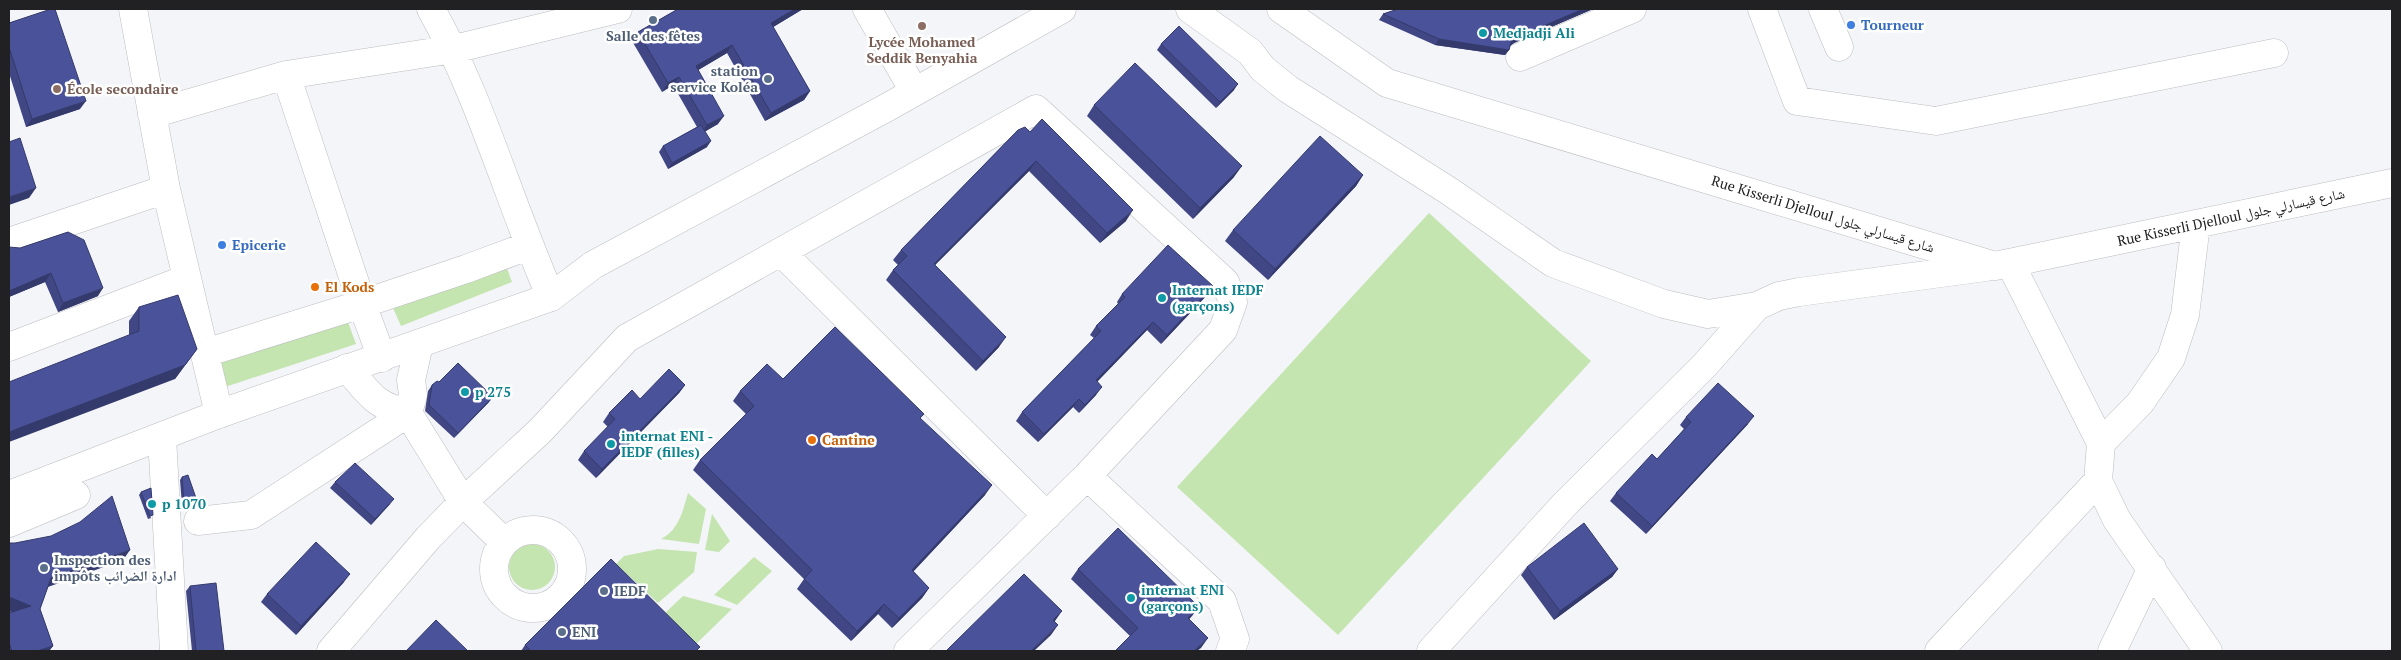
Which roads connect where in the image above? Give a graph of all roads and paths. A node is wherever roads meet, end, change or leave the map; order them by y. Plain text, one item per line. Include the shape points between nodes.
1 (133, 9) edge
2 (431, 9) edge
3 (618, 9) edge
4 (867, 9) edge
5 (1062, 9) edge
6 (1190, 9) edge
7 (1281, 9) edge
8 (1632, 9) edge
9 (1762, 9) edge
10 (1823, 9) edge
11 (1839, 47) dead end
12 (454, 50) junction
13 (2274, 53) dead end
14 (1520, 57) dead end
15 (286, 75) junction
16 (914, 91) junction
17 (152, 114) junction
18 (2392, 183) edge
19 (166, 189) junction
20 (2196, 224) junction
21 (9, 242) edge
22 (528, 246) junction
23 (781, 252) junction
24 (2002, 265) junction
25 (186, 279) junction
26 (551, 297) junction
27 (362, 304) junction
28 (1757, 306) junction
29 (419, 344) junction
30 (9, 347) edge
31 (205, 353) junction
32 (382, 358) junction
33 (347, 368) junction
34 (408, 413) junction
35 (219, 414) junction
36 (162, 437) junction
37 (2101, 443) junction
38 (1087, 476) junction
39 (53, 478) junction
40 (2098, 480) junction
41 (9, 495) edge
42 (463, 502) junction
43 (1047, 516) junction
44 (198, 521) dead end
45 (9, 523) edge
46 (504, 542) dead end
47 (2152, 568) junction
48 (174, 651) edge
49 (331, 651) edge
50 (908, 651) edge
51 (1230, 651) edge
52 (1431, 651) edge
53 (1939, 651) edge
54 (2112, 651) edge
55 (2208, 651) edge

1 - 17 street
2 - 12 street
3 - 12 street
4 - 16 street
5 - 16 street
6 - 28 street via 1250,52 1263,69 1288,90 1449,192 1553,263 1664,304 1708,314
7 - 24 street, Rue Kisserli Djelloul شارع قيسارلي جلول via 1387,83
8 - 14 street
9 - 13 street via 1797,101 1936,121
10 - 11 street
12 - 15 street
12 - 22 street
15 - 17 street
15 - 27 street
16 - 26 street via 594,265
17 - 19 street
18 - 20 street, Rue Kisserli Djelloul شارع قيسارلي جلول
19 - 21 street
19 - 25 street
20 - 24 street, Rue Kisserli Djelloul شارع قيسارلي جلول
20 - 37 street via 2185,315 2171,358 2140,402
22 - 26 street
22 - 27 street
23 - 38 street via 1036,110 1225,282 1233,302 1223,330
23 - 42 street via 627,338 540,431
23 - 43 street
24 - 28 street via 1798,292
24 - 37 street
25 - 30 street
25 - 31 street
26 - 29 street
27 - 31 street
27 - 32 street
28 - 52 street via 1704,366 1564,505
29 - 32 street
29 - 34 street
31 - 35 street
32 - 33 street
33 - 34 street via 375,400 388,409
33 - 35 street
34 - 42 street
34 - 44 street via 250,515
35 - 36 street
36 - 39 street
36 - 48 street
37 - 40 street
38 - 43 street
38 - 51 street via 1222,601 1235,639
39 - 41 street
39 - 45 street via 76,495
40 - 47 street via 2117,520
40 - 53 street
42 - 46 street
42 - 49 street
43 - 50 street
47 - 54 street
47 - 55 street

